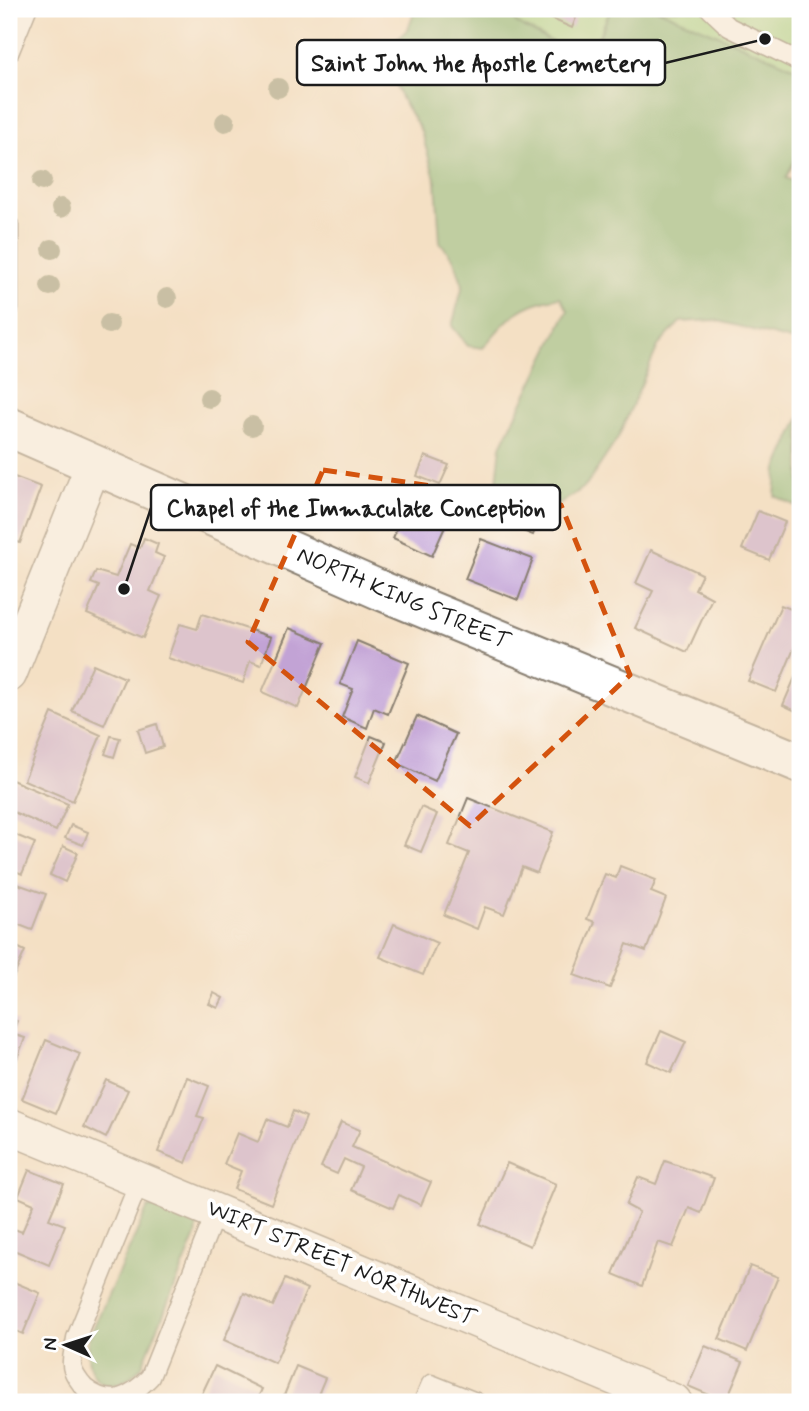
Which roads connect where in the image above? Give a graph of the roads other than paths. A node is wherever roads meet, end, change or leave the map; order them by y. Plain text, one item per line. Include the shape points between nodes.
1 (27, 9) edge
2 (710, 9) edge
3 (10, 44) edge
4 (800, 62) edge
5 (9, 225) edge
6 (9, 309) edge
7 (9, 428) edge
8 (93, 466) junction
9 (9, 674) edge
10 (800, 763) edge
11 (9, 1126) edge
12 (140, 1180) junction
13 (216, 1212) junction
14 (423, 1402) edge
15 (476, 1402) edge
16 (674, 1402) edge

1 - 3 lane
2 - 4 lane via 729,27
5 - 6 lane
7 - 8 main road, NORTH KING STREET
8 - 9 street
8 - 10 main road, NORTH KING STREET
11 - 12 street, WIRT STREET NORTHWEST
12 - 13 street, WIRT STREET NORTHWEST
12 - 13 lane via 76,1338 72,1365 81,1384 97,1398 116,1401 135,1393 150,1377
13 - 16 street, WIRT STREET NORTHWEST
14 - 15 lane via 431,1384

